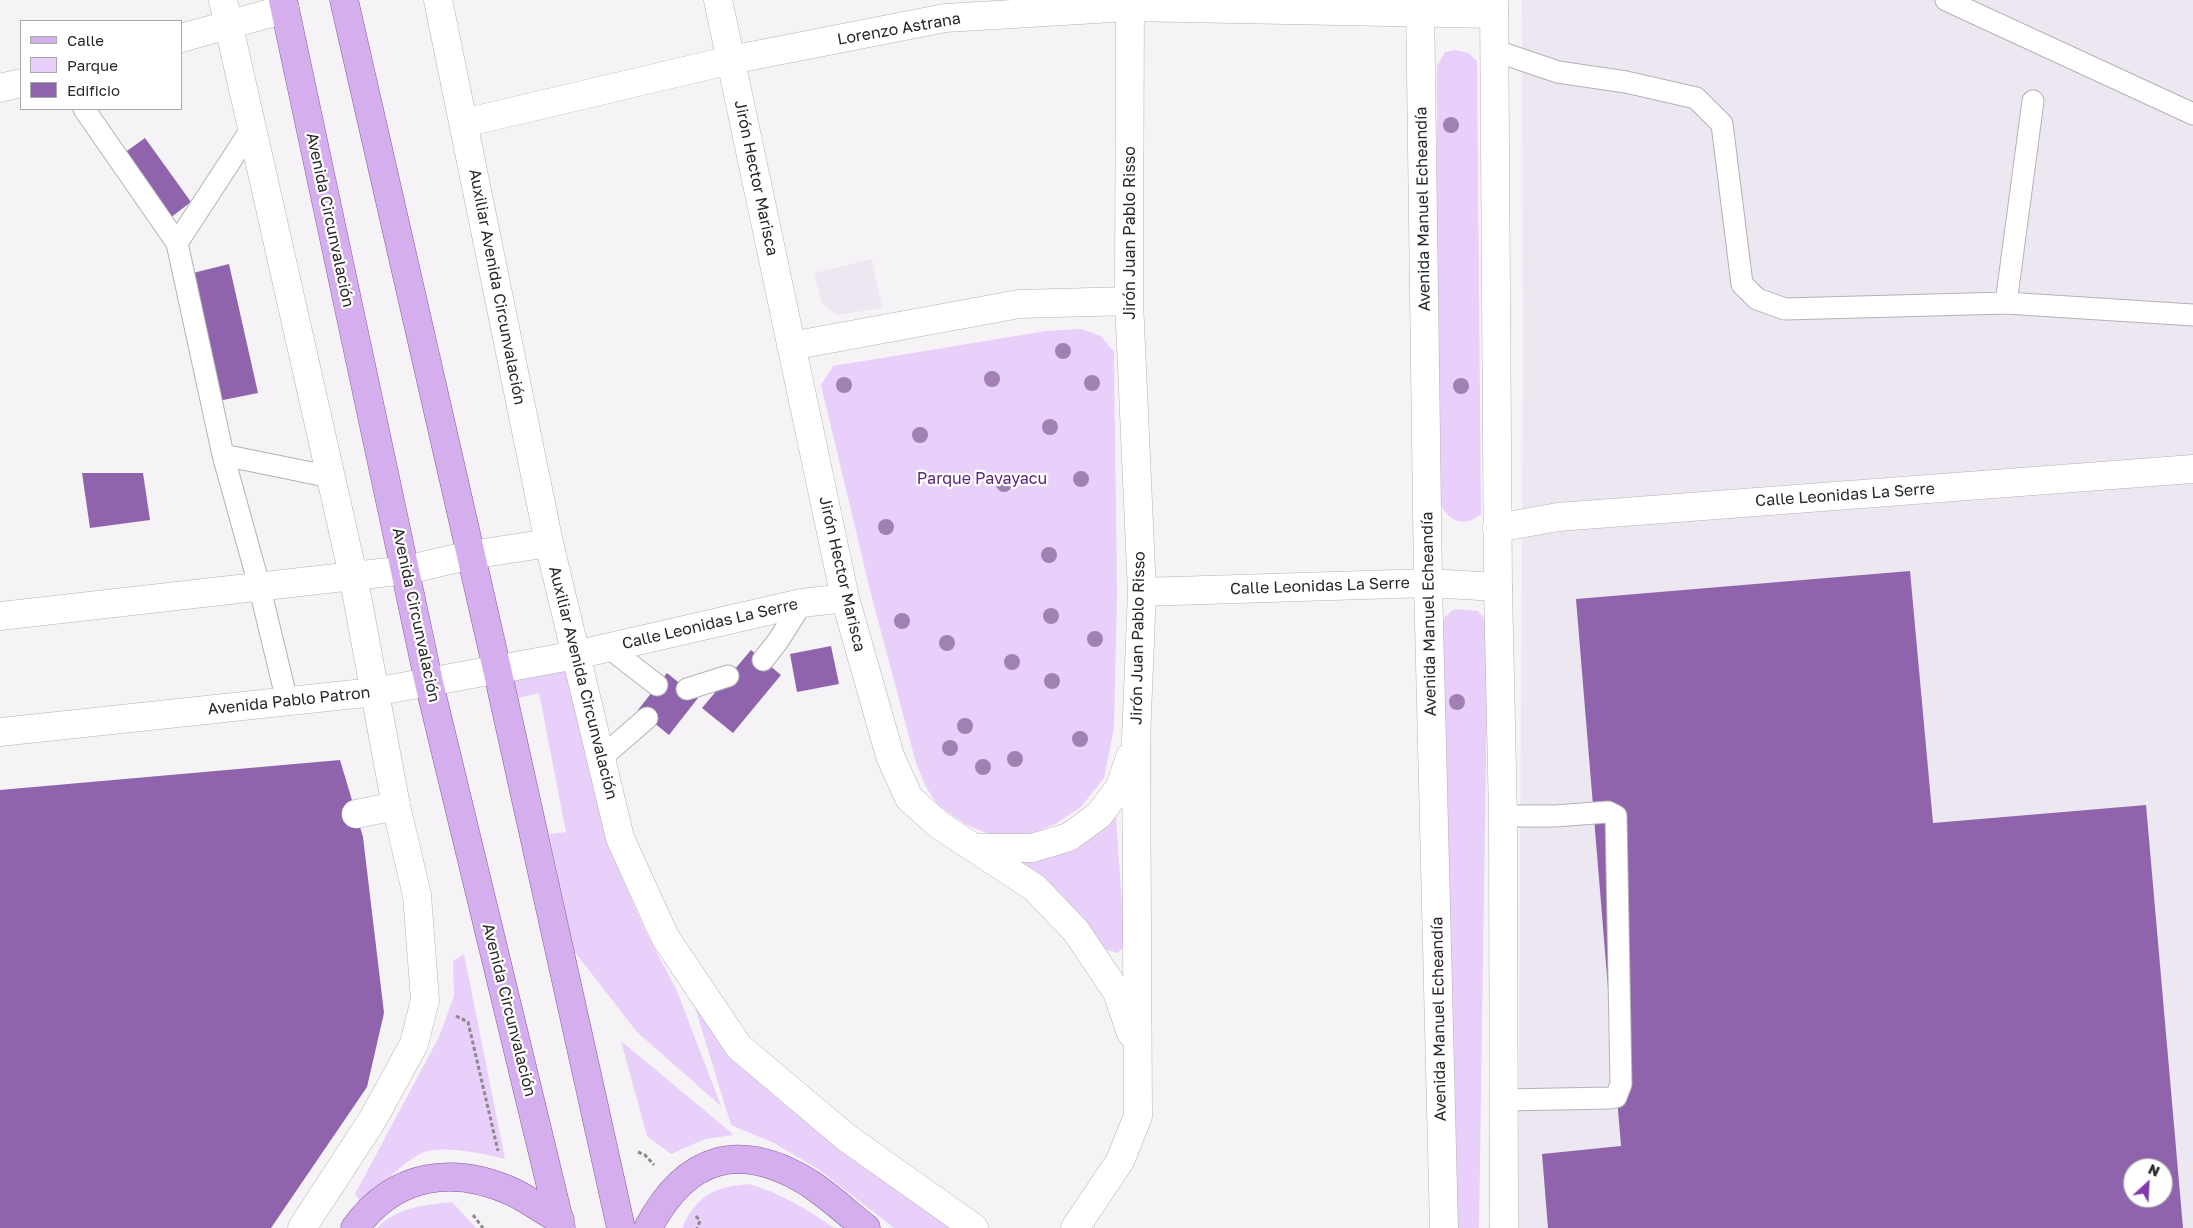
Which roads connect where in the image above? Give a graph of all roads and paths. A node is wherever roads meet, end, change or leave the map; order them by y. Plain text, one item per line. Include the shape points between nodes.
1 (344, 0) edge
2 (438, 0) edge
3 (718, 0) edge
4 (1946, 0) edge
5 (1130, 3) edge
6 (284, 5) edge
7 (1420, 7) edge
8 (1494, 7) edge
9 (226, 12) edge
10 (182, 37) edge
11 (1496, 51) junction
12 (730, 60) junction
13 (20, 83) edge
14 (0, 88) edge
15 (2033, 101) dead end
16 (85, 110) edge
17 (2193, 114) edge
18 (464, 123) junction
19 (252, 128) junction
20 (177, 243) junction
21 (1129, 301) junction
22 (2006, 303) junction
23 (2193, 315) edge
24 (791, 346) junction
25 (223, 455) junction
26 (2193, 469) edge
27 (331, 477) junction
28 (1497, 528) junction
29 (549, 543) junction
30 (471, 555) junction
31 (406, 570) junction
32 (353, 575) junction
33 (1428, 583) junction
34 (259, 585) junction
35 (1498, 586) junction
36 (1142, 592) junction
37 (845, 598) junction
38 (802, 603) junction
39 (0, 616) edge
40 (609, 648) junction
41 (576, 655) junction
42 (763, 660) dead end
43 (497, 669) junction
44 (728, 676) dead end
45 (430, 682) junction
46 (657, 685) dead end
47 (687, 689) dead end
48 (374, 692) junction
49 (287, 700) junction
50 (647, 718) dead end
51 (0, 732) edge
52 (1136, 738) junction
53 (601, 758) junction
54 (396, 806) junction
55 (356, 814) dead end
56 (1503, 816) junction
57 (976, 848) junction
58 (425, 1000) junction
59 (1138, 1053) junction
60 (1505, 1100) junction
61 (483, 1183) junction
62 (560, 1224) edge
63 (302, 1228) edge
64 (355, 1228) edge
65 (483, 1228) edge
66 (621, 1228) edge
67 (648, 1228) edge
68 (866, 1228) edge
69 (974, 1228) edge
70 (1075, 1228) edge
71 (1444, 1228) edge
72 (1504, 1228) edge

1 - 30 main road
2 - 18 street, Auxiliar Avenida Circunvalación
3 - 12 street, Jirón Hector Marisca
4 - 17 lane
5 - 7 street, Lorenzo Astrana
5 - 12 street, Lorenzo Astrana via 945,18
5 - 21 street, Jirón Juan Pablo Risso
6 - 9 street
6 - 31 main road, Avenida Circunvalación
7 - 8 street, Lorenzo Astrana
7 - 33 street, Avenida Manuel Echeandía
8 - 11 street
9 - 10 street
9 - 19 street
11 - 22 lane via 1558,72 1626,82 1696,98 1722,124 1742,284 1757,298 1785,309
11 - 28 street
12 - 18 street, Lorenzo Astrana
12 - 24 street, Jirón Hector Marisca
13 - 14 street
15 - 22 lane
16 - 20 lane
18 - 29 street, Auxiliar Avenida Circunvalación
19 - 20 lane
19 - 27 street
20 - 25 lane
21 - 24 street via 1019,304
21 - 36 street, Jirón Juan Pablo Risso
22 - 23 lane
24 - 37 street, Jirón Hector Marisca
25 - 27 lane
25 - 34 lane
26 - 28 street, Calle Leonidas La Serre via 1558,517
27 - 32 street
28 - 35 street
29 - 30 street
29 - 41 street, Auxiliar Avenida Circunvalación
30 - 31 street
30 - 43 main road
31 - 32 street
31 - 45 main road, Avenida Circunvalación
32 - 34 street
32 - 48 street
33 - 35 street, Calle Leonidas La Serre
33 - 36 street, Calle Leonidas La Serre
33 - 71 street, Avenida Manuel Echeandía
34 - 39 street
34 - 49 lane
35 - 56 street
36 - 52 street, Jirón Juan Pablo Risso
37 - 38 street, Calle Leonidas La Serre
37 - 57 street, Jirón Hector Marisca via 890,756 910,798 939,825
38 - 40 street, Calle Leonidas La Serre
38 - 42 lane
40 - 41 street, Calle Leonidas La Serre
40 - 46 lane
41 - 43 street, Avenida Pablo Patron
41 - 53 street, Auxiliar Avenida Circunvalación
43 - 45 street, Avenida Pablo Patron
43 - 66 main road
44 - 47 lane
45 - 48 street, Avenida Pablo Patron
45 - 62 main road, Avenida Circunvalación
48 - 49 street, Avenida Pablo Patron
48 - 54 street
49 - 51 street, Avenida Pablo Patron
50 - 53 lane
52 - 57 street via 1120,787 1099,815 1069,837 1032,848
52 - 59 street, Jirón Juan Pablo Risso
53 - 69 street, Auxiliar Avenida Circunvalación via 620,838 665,936 739,1047 847,1138
54 - 55 street
54 - 58 street via 417,895
56 - 60 street
56 - 60 lane via 1608,812 1616,816 1621,1084 1616,1097 1610,1098
57 - 59 street, Jirón Hector Marisca via 1035,888 1076,931 1117,992
58 - 61 path via 468,1022 498,1150
58 - 63 street via 414,1044 373,1119
59 - 70 street, Jirón Juan Pablo Risso via 1138,1116 1120,1160
60 - 72 street
61 - 62 main road via 513,1192
61 - 64 main road via 468,1178 438,1177 405,1185 374,1206
61 - 65 path via 470,1212
67 - 68 main road via 675,1190 691,1174 708,1164 729,1158 750,1160 792,1173

